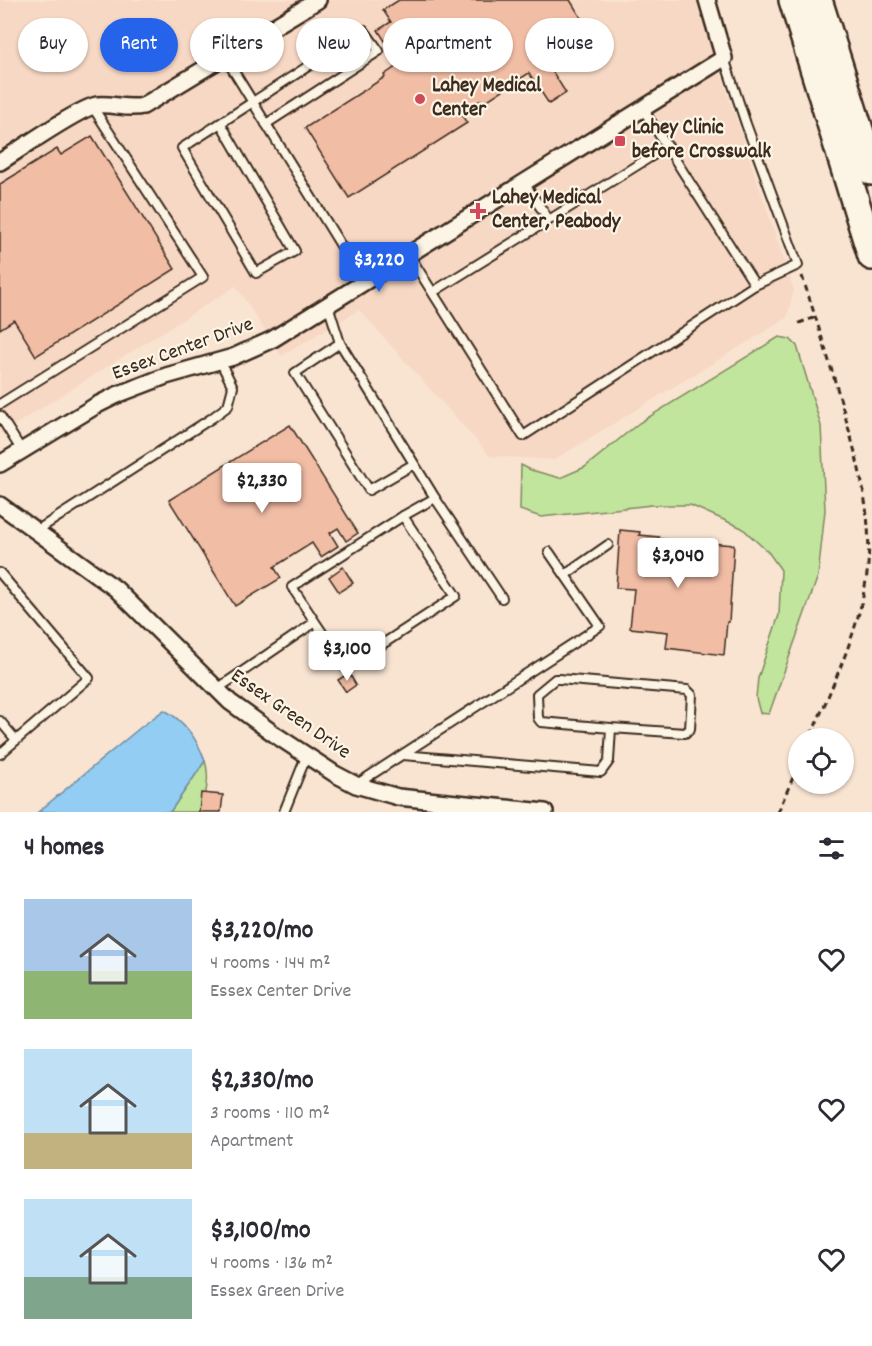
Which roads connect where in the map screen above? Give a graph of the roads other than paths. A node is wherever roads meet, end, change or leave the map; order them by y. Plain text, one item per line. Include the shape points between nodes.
1 (318, 0) edge
2 (707, 0) edge
3 (793, 0) edge
4 (818, 0) edge
5 (284, 21) edge
6 (724, 58) junction
7 (200, 72) edge
8 (234, 72) edge
9 (254, 104) junction
10 (93, 106) junction
11 (643, 109) junction
12 (221, 124) junction
13 (266, 124) junction
14 (668, 146) junction
15 (0, 162) edge
16 (872, 171) edge
17 (524, 183) junction
18 (549, 220) junction
19 (409, 255) junction
20 (872, 256) edge
21 (364, 283) junction
22 (755, 285) junction
23 (433, 292) junction
24 (328, 305) junction
25 (340, 343) junction
26 (220, 361) junction
27 (0, 404) edge
28 (0, 416) edge
29 (22, 451) junction
30 (0, 464) edge
31 (414, 464) junction
32 (435, 498) junction
33 (0, 505) edge
34 (403, 516) junction
35 (36, 531) junction
36 (608, 545) dead end
37 (549, 552) dead end
38 (0, 573) edge
39 (565, 575) junction
40 (502, 598) dead end
41 (315, 622) junction
42 (217, 689) junction
43 (0, 721) edge
44 (611, 728) junction
45 (16, 741) junction
46 (0, 754) edge
47 (403, 754) junction
48 (306, 756) junction
49 (356, 785) junction
50 (497, 809) edge
51 (284, 812) edge
52 (545, 812) edge

1 - 5 street
2 - 6 street
3 - 20 highway
4 - 16 highway
6 - 11 street, Essex Center Drive
6 - 22 lane via 798,265
7 - 10 street via 143,106
8 - 9 lane
9 - 12 lane
9 - 13 lane
9 - 13 lane via 364,30 379,51
10 - 15 street
10 - 27 lane via 203,277
11 - 14 lane
11 - 17 street, Essex Center Drive
12 - 12 lane via 295,251 256,273 182,148
13 - 21 lane
14 - 18 lane
14 - 22 lane
17 - 18 lane
17 - 19 street, Essex Center Drive
18 - 23 lane
19 - 21 street, Essex Center Drive
19 - 23 lane
21 - 24 street, Essex Center Drive
22 - 23 lane via 524,436
24 - 25 lane
24 - 26 street, Essex Center Drive via 273,339
25 - 31 lane
25 - 31 lane via 295,373 369,490
26 - 29 street, Essex Center Drive via 119,394
26 - 35 lane via 233,387 228,405
28 - 29 lane
29 - 30 street, Essex Center Drive
31 - 32 lane
32 - 34 lane
32 - 40 lane
33 - 35 street, Essex Green Drive
34 - 41 lane via 292,587
34 - 41 lane via 456,596 346,668
35 - 42 street, Essex Green Drive via 116,589
36 - 39 lane
37 - 39 lane
38 - 45 lane via 89,678
39 - 47 lane via 600,626
41 - 42 lane
42 - 48 street, Essex Green Drive
43 - 45 lane
44 - 44 lane via 685,733 690,729 692,695 687,690 559,679 537,694 541,722
44 - 47 lane via 609,761 601,772
45 - 46 lane
47 - 49 lane
48 - 49 street, Essex Green Drive
48 - 51 lane
49 - 50 street, Essex Green Drive via 398,797
50 - 52 street, Essex Green Drive

